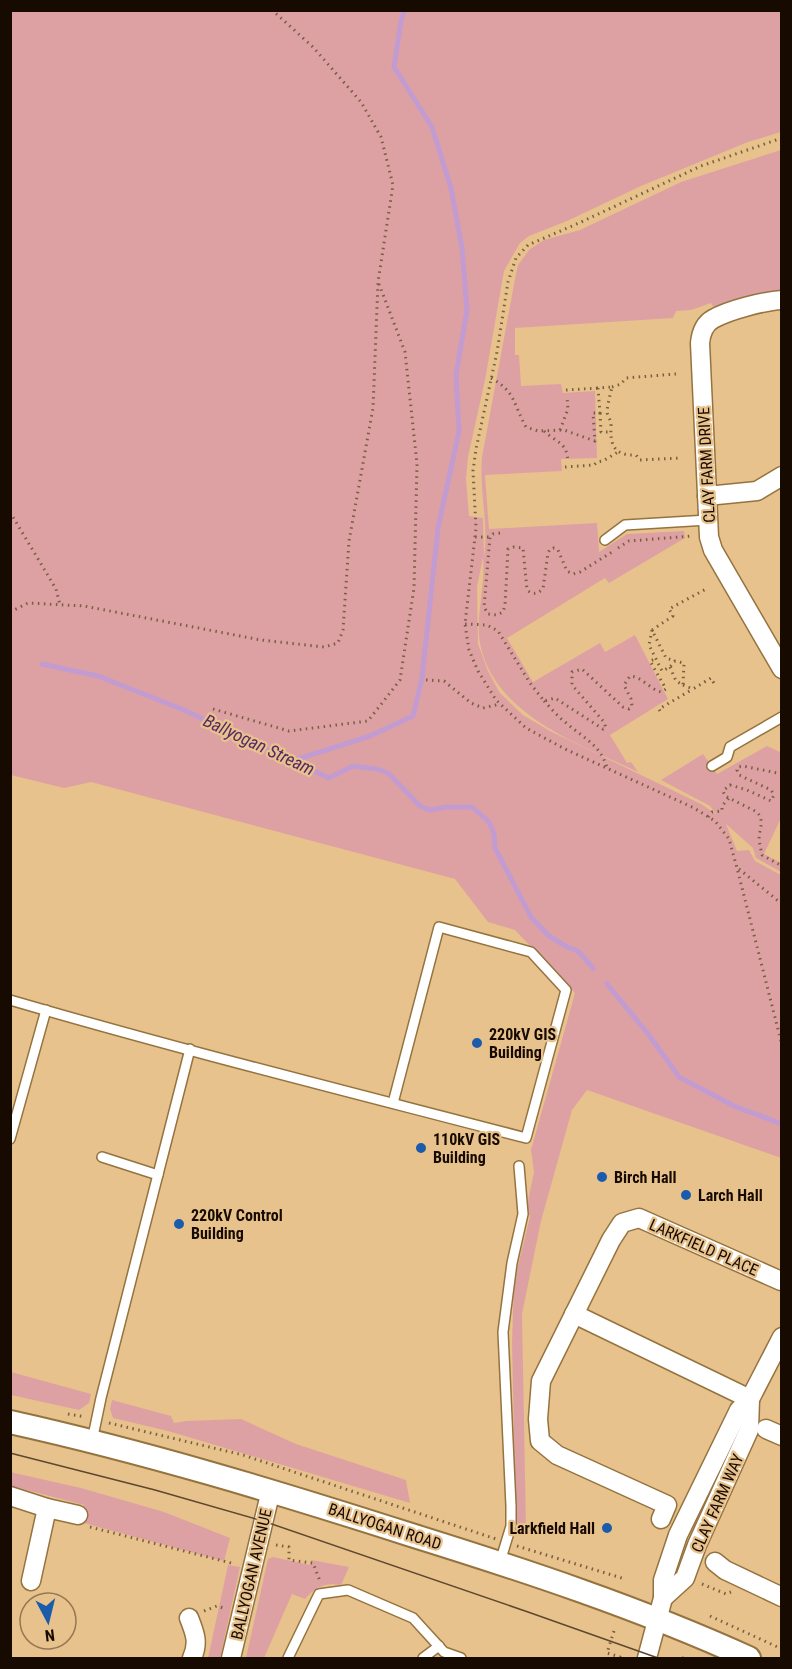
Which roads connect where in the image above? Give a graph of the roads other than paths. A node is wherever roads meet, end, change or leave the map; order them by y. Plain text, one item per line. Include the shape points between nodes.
1 (782, 300) edge
2 (782, 476) edge
3 (707, 496) junction
4 (708, 520) junction
5 (606, 540) dead end
6 (782, 669) edge
7 (782, 717) edge
8 (712, 766) dead end
9 (10, 1000) edge
10 (46, 1010) junction
11 (190, 1049) junction
12 (393, 1103) junction
13 (10, 1138) edge
14 (102, 1157) dead end
15 (519, 1166) dead end
16 (158, 1175) junction
17 (781, 1281) edge
18 (574, 1314) junction
19 (782, 1337) edge
20 (750, 1398) junction
21 (10, 1422) edge
22 (92, 1441) junction
23 (271, 1490) junction
24 (10, 1496) edge
25 (47, 1508) junction
26 (662, 1519) dead end
27 (80, 1520) road end
28 (715, 1562) dead end
29 (500, 1563) junction
30 (31, 1581) dead end
31 (782, 1597) edge
32 (661, 1609) junction
33 (189, 1618) road end
34 (439, 1646) junction
35 (192, 1659) edge
36 (231, 1659) edge
37 (288, 1659) edge
38 (423, 1659) edge
39 (461, 1659) edge
40 (647, 1659) edge
41 (749, 1659) edge

1 - 3 street, CLAY FARM DRIVE via 764,301 712,319 701,334
2 - 3 street via 757,491
3 - 4 street, CLAY FARM DRIVE
4 - 5 lane via 625,525
4 - 6 street, CLAY FARM DRIVE via 713,550
7 - 8 lane via 730,747 727,757
9 - 10 lane
10 - 11 lane
10 - 13 lane
11 - 12 lane
11 - 16 lane
12 - 12 lane via 439,927 531,952 566,990 526,1138
14 - 16 lane
15 - 29 lane via 523,1214 503,1332 512,1506 511,1526
16 - 22 lane
17 - 18 street, LARKFIELD PLACE via 639,1218 622,1223
18 - 20 street
18 - 26 street, LARKFIELD PLACE via 541,1381 540,1442 557,1455 667,1505
19 - 20 street, CLAY FARM WAY
20 - 32 street, CLAY FARM WAY via 739,1410 678,1535 663,1580
21 - 22 street, BALLYOGAN ROAD
22 - 23 street, BALLYOGAN ROAD
23 - 29 street, BALLYOGAN ROAD
23 - 36 street, BALLYOGAN AVENUE
24 - 25 street
25 - 27 street
25 - 30 street
28 - 31 street
29 - 32 street, BALLYOGAN ROAD
32 - 40 street, CLAY FARM WAY
32 - 41 street, BALLYOGAN ROAD
33 - 35 street via 197,1637
34 - 37 lane via 413,1618 348,1590 319,1594
34 - 38 lane
34 - 39 lane

